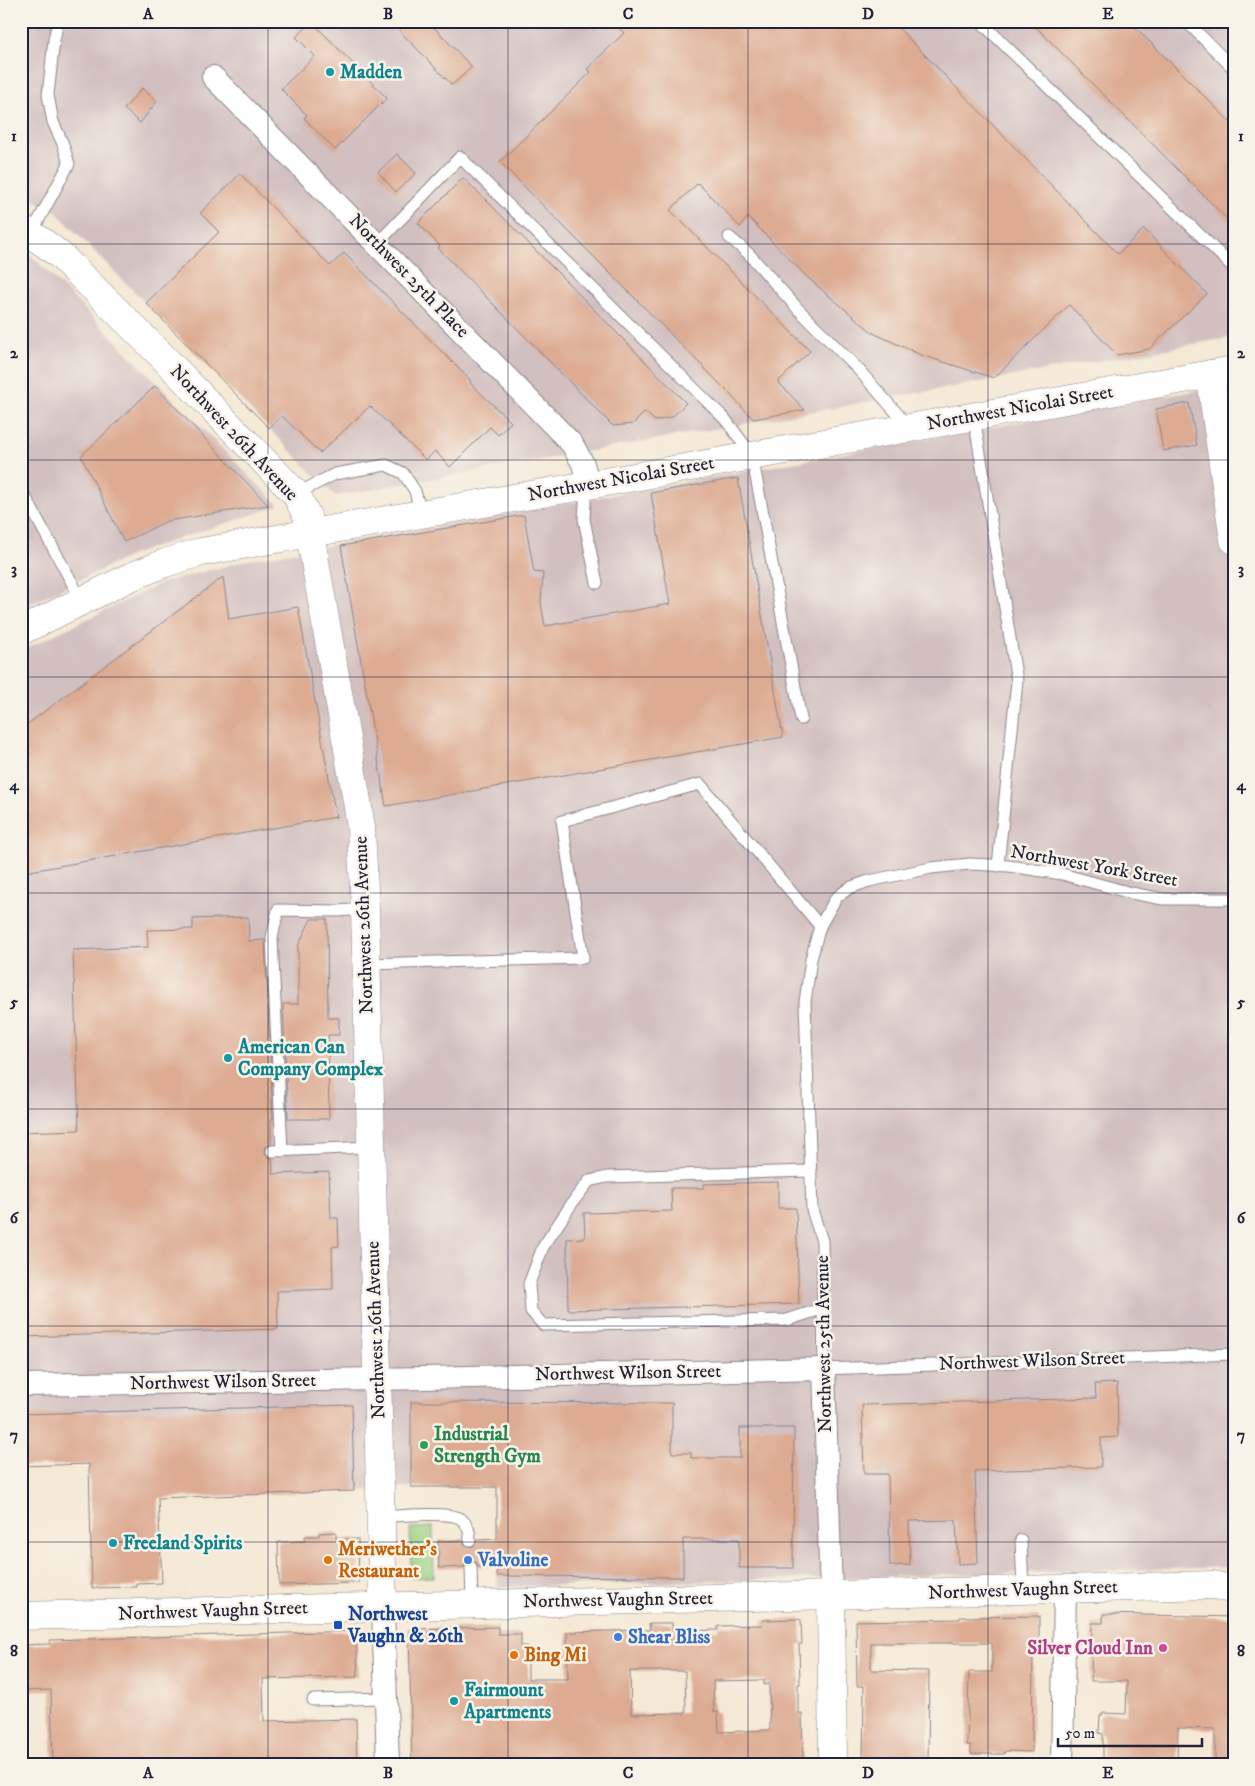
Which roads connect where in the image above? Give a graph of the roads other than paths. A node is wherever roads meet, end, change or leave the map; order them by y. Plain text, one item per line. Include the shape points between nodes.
1 (58, 21) edge
2 (980, 21) edge
3 (1186, 21) edge
4 (1234, 69) edge
5 (213, 77) dead end
6 (26, 231) edge
7 (729, 238) dead end
8 (377, 244) junction
9 (1234, 268) edge
10 (1222, 372) edge
11 (974, 417) junction
12 (910, 428) junction
13 (752, 456) junction
14 (587, 485) junction
15 (21, 489) edge
16 (296, 494) junction
17 (421, 514) junction
18 (310, 533) junction
19 (1234, 540) edge
20 (597, 583) dead end
21 (82, 601) junction
22 (21, 631) edge
23 (801, 719) dead end
24 (998, 866) junction
25 (1234, 899) edge
26 (365, 909) junction
27 (820, 926) junction
28 (366, 964) junction
29 (371, 1146) junction
30 (811, 1171) junction
31 (824, 1308) junction
32 (1234, 1354) edge
33 (824, 1369) junction
34 (377, 1379) junction
35 (21, 1385) edge
36 (381, 1516) junction
37 (470, 1540) dead end
38 (1021, 1540) dead end
39 (471, 1567) dead end
40 (1227, 1584) edge
41 (1065, 1588) junction
42 (1023, 1590) junction
43 (831, 1595) junction
44 (472, 1604) junction
45 (383, 1606) junction
46 (21, 1616) edge
47 (386, 1698) junction
48 (313, 1700) dead end
49 (388, 1765) edge
50 (833, 1765) edge
51 (1062, 1765) edge

1 - 6 lane via 48,95 53,122 69,164
2 - 9 lane
3 - 4 lane
5 - 8 street, Northwest 25th Place
6 - 16 street, Northwest 26th Avenue via 68,262
7 - 12 lane via 749,254
8 - 13 lane via 460,158 725,419
8 - 14 street, Northwest 25th Place via 572,444 583,464
10 - 11 street, Northwest Nicolai Street
10 - 19 street
11 - 12 street, Northwest Nicolai Street
11 - 24 lane via 1017,681
12 - 13 street, Northwest Nicolai Street
13 - 14 street, Northwest Nicolai Street
13 - 23 lane
14 - 17 street, Northwest Nicolai Street
14 - 20 lane via 584,519
15 - 21 lane
16 - 17 lane via 334,474 386,465 403,473 415,491
16 - 18 street, Northwest 26th Avenue via 307,516
17 - 18 street, Northwest Nicolai Street
18 - 21 street, Northwest Nicolai Street via 188,556 141,572
18 - 26 street, Northwest 26th Avenue via 358,801
21 - 22 street, Northwest Nicolai Street
24 - 25 lane, Northwest York Street via 1062,874 1162,899
24 - 27 lane, Northwest York Street via 970,864 931,868 869,881 849,888 836,898
26 - 28 street, Northwest 26th Avenue
26 - 29 lane via 278,910 272,938 277,1151
27 - 28 lane via 700,784 562,821 583,958
27 - 30 lane, Northwest 25th Avenue via 805,1002
28 - 29 street, Northwest 26th Avenue
29 - 34 street, Northwest 26th Avenue
30 - 31 lane, Northwest 25th Avenue via 812,1210 822,1241
30 - 31 lane via 607,1177 589,1181 543,1247 529,1284 531,1311 543,1326 581,1326 787,1320
31 - 33 lane, Northwest 25th Avenue
32 - 33 lane, Northwest Wilson Street
33 - 34 street, Northwest Wilson Street
33 - 43 street, Northwest 25th Avenue
34 - 35 street, Northwest Wilson Street
34 - 36 street, Northwest 26th Avenue
36 - 37 lane via 454,1516 465,1522
36 - 45 street, Northwest 26th Avenue
38 - 42 lane
39 - 44 lane
40 - 41 street, Northwest Vaughn Street
41 - 42 street, Northwest Vaughn Street
41 - 51 street
42 - 43 street, Northwest Vaughn Street
43 - 44 street, Northwest Vaughn Street
43 - 50 street, Northwest 25th Avenue
44 - 45 street, Northwest Vaughn Street
45 - 46 street, Northwest Vaughn Street
45 - 47 street, Northwest 26th Avenue
47 - 48 lane
47 - 49 street, Northwest 26th Avenue

